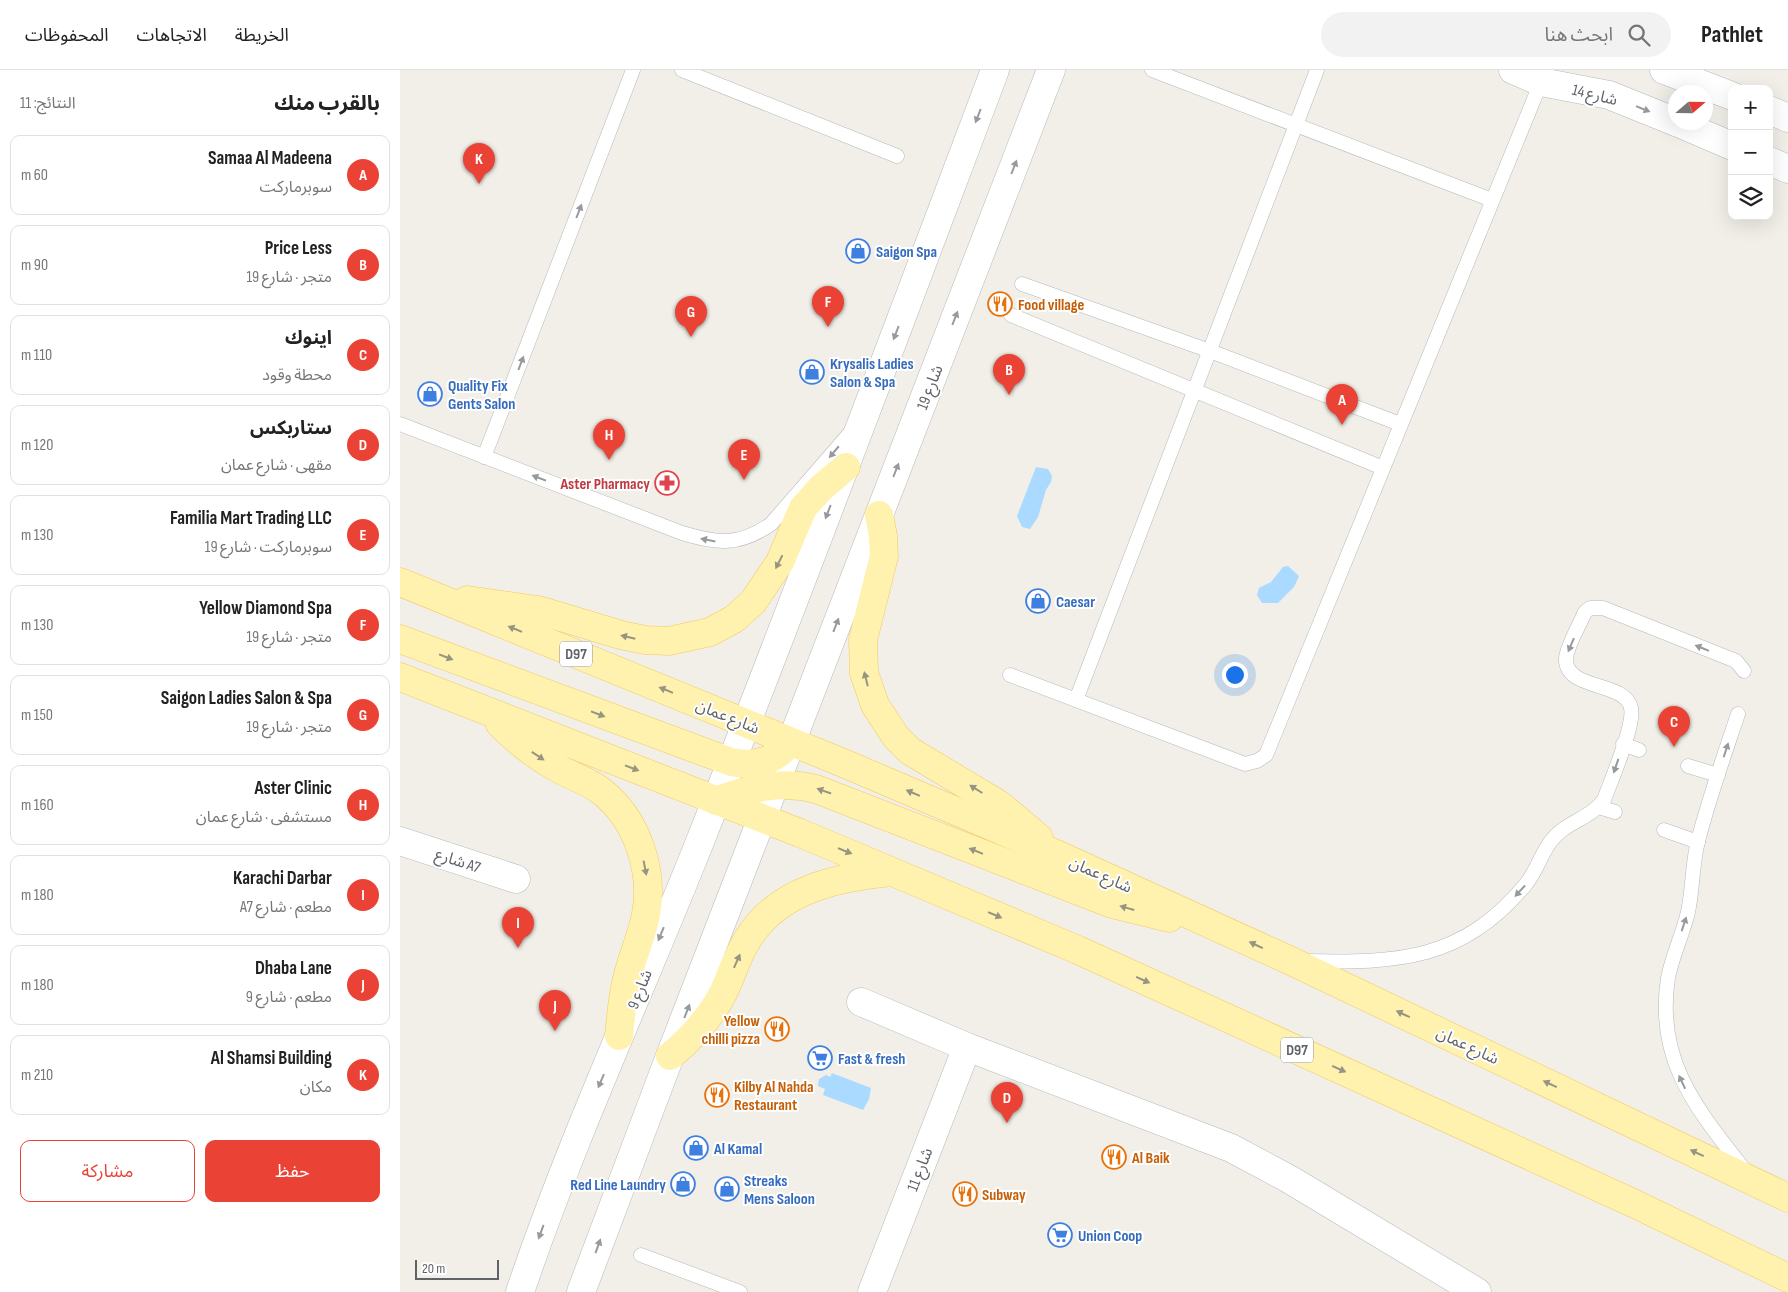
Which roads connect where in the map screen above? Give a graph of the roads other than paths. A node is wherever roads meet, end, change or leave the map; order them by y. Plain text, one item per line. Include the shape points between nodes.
1 (632, 70) edge
2 (682, 70) edge
3 (995, 70) edge
4 (1051, 70) edge
5 (1152, 70) edge
6 (1317, 70) edge
7 (1513, 70) edge
8 (1664, 70) edge
9 (1541, 82) junction
10 (1728, 94) edge
11 (1773, 112) edge
12 (1788, 118) edge
13 (1668, 119) edge
14 (1296, 125) junction
15 (1695, 130) edge
16 (1728, 144) edge
17 (898, 156) dead end
18 (1773, 163) edge
19 (1788, 169) edge
20 (1492, 200) junction
21 (1022, 284) dead end
22 (1011, 315) dead end
23 (1210, 351) junction
24 (1194, 390) junction
25 (865, 415) junction
26 (400, 424) edge
27 (1400, 424) junction
28 (484, 457) junction
29 (846, 467) junction
30 (1383, 468) junction
31 (879, 515) junction
32 (400, 582) edge
33 (441, 598) junction
34 (400, 639) edge
35 (1744, 671) dead end
36 (1010, 675) dead end
37 (400, 677) edge
38 (1076, 700) junction
39 (489, 712) junction
40 (1738, 714) dead end
41 (746, 723) junction
42 (791, 742) junction
43 (1623, 744) junction
44 (1639, 750) dead end
45 (731, 762) junction
46 (1688, 766) dead end
47 (1718, 775) junction
48 (774, 785) junction
49 (716, 801) junction
50 (1599, 807) junction
51 (1615, 812) dead end
52 (761, 818) junction
53 (1664, 830) dead end
54 (400, 841) edge
55 (1698, 842) junction
56 (1054, 853) junction
57 (895, 872) junction
58 (516, 879) dead end
59 (1210, 923) junction
60 (1289, 960) junction
61 (861, 1002) dead end
62 (619, 1036) junction
63 (967, 1047) junction
64 (670, 1056) junction
65 (1751, 1178) junction
66 (1788, 1198) edge
67 (641, 1255) dead end
68 (1788, 1278) edge
69 (520, 1292) edge
70 (582, 1292) edge
71 (740, 1292) edge
72 (872, 1292) edge
73 (1477, 1292) edge

28 -> 1 lane
2 - 17 lane
3 -> 25 street
31 -> 4 street, شارع 19
5 - 14 lane
6 - 14 lane
7 - 9 street, شارع 14
8 - 10 street
9 -> 13 street, شارع 14 via 1608,95
9 - 20 lane
11 - 12 street
14 - 20 lane
14 - 23 lane
15 - 16 street, شارع 14
18 - 19 street
20 - 27 lane
21 - 23 lane
22 - 24 lane
23 - 24 lane
23 - 27 lane
24 - 30 lane
24 - 38 lane
25 -> 28 lane via 771,524 760,532 730,542 682,533
25 - 29 street
26 - 28 lane
27 - 30 lane
29 -> 33 main road via 803,508 780,562 753,602 734,619 710,632 669,641 645,640 538,610
29 -> 41 street, شارع 9
30 - 38 lane via 1273,742 1258,762 1244,764
42 -> 31 street, شارع 19
56 -> 31 main road via 1000,805 910,751 896,737 875,704 864,673 863,648 866,623 884,556
32 - 33 main road, شارع عمان / D97
41 -> 33 main road, شارع عمان / D97
34 -> 45 main road
35 -> 43 lane via 1736,662 1718,654 1602,608 1590,608 1585,612 1566,657 1567,663 1580,679 1623,695 1629,701 1631,719
36 - 38 lane
37 - 39 main road, D97
39 -> 49 main road, D97
39 -> 62 main road via 536,754 602,791 636,837 645,865 648,894 646,913 625,988
47 -> 40 lane
41 - 42 main road, شارع عمان / D97
41 - 45 street, شارع 9
42 - 45 main road via 770,760 745,764
42 - 48 street
56 -> 42 main road, شارع عمان / D97
43 - 44 lane
43 -> 50 lane
45 - 49 street, شارع 9
46 - 47 lane
47 - 55 lane
48 - 49 main road
48 - 52 street
59 -> 48 main road via 1164,917 1112,904 837,796 808,786
49 - 52 main road, D97
49 -> 62 street, شارع 9
50 - 51 lane
50 -> 60 lane via 1554,838 1527,883 1501,911 1446,946 1402,959 1366,962
52 -> 57 main road, D97
64 -> 52 street
53 - 55 lane
54 - 58 street, شارع A7
65 -> 55 lane via 1698,1111 1681,1080 1670,1047 1666,1012 1668,977 1688,914
56 - 59 main road, شارع عمان / D97
64 -> 57 main road via 686,1043 713,1010 748,938 770,912 798,893 821,885
57 -> 68 main road, D97 via 1087,954 1615,1194
60 -> 59 main road, شارع عمان / D97
65 -> 60 main road, شارع عمان / D97
61 - 63 street
62 -> 69 street, شارع 9 via 568,1159
63 - 72 street, شارع 11
63 - 73 street via 1231,1148 1289,1179
70 -> 64 street
65 - 66 main road, شارع عمان / D97
67 - 71 lane

